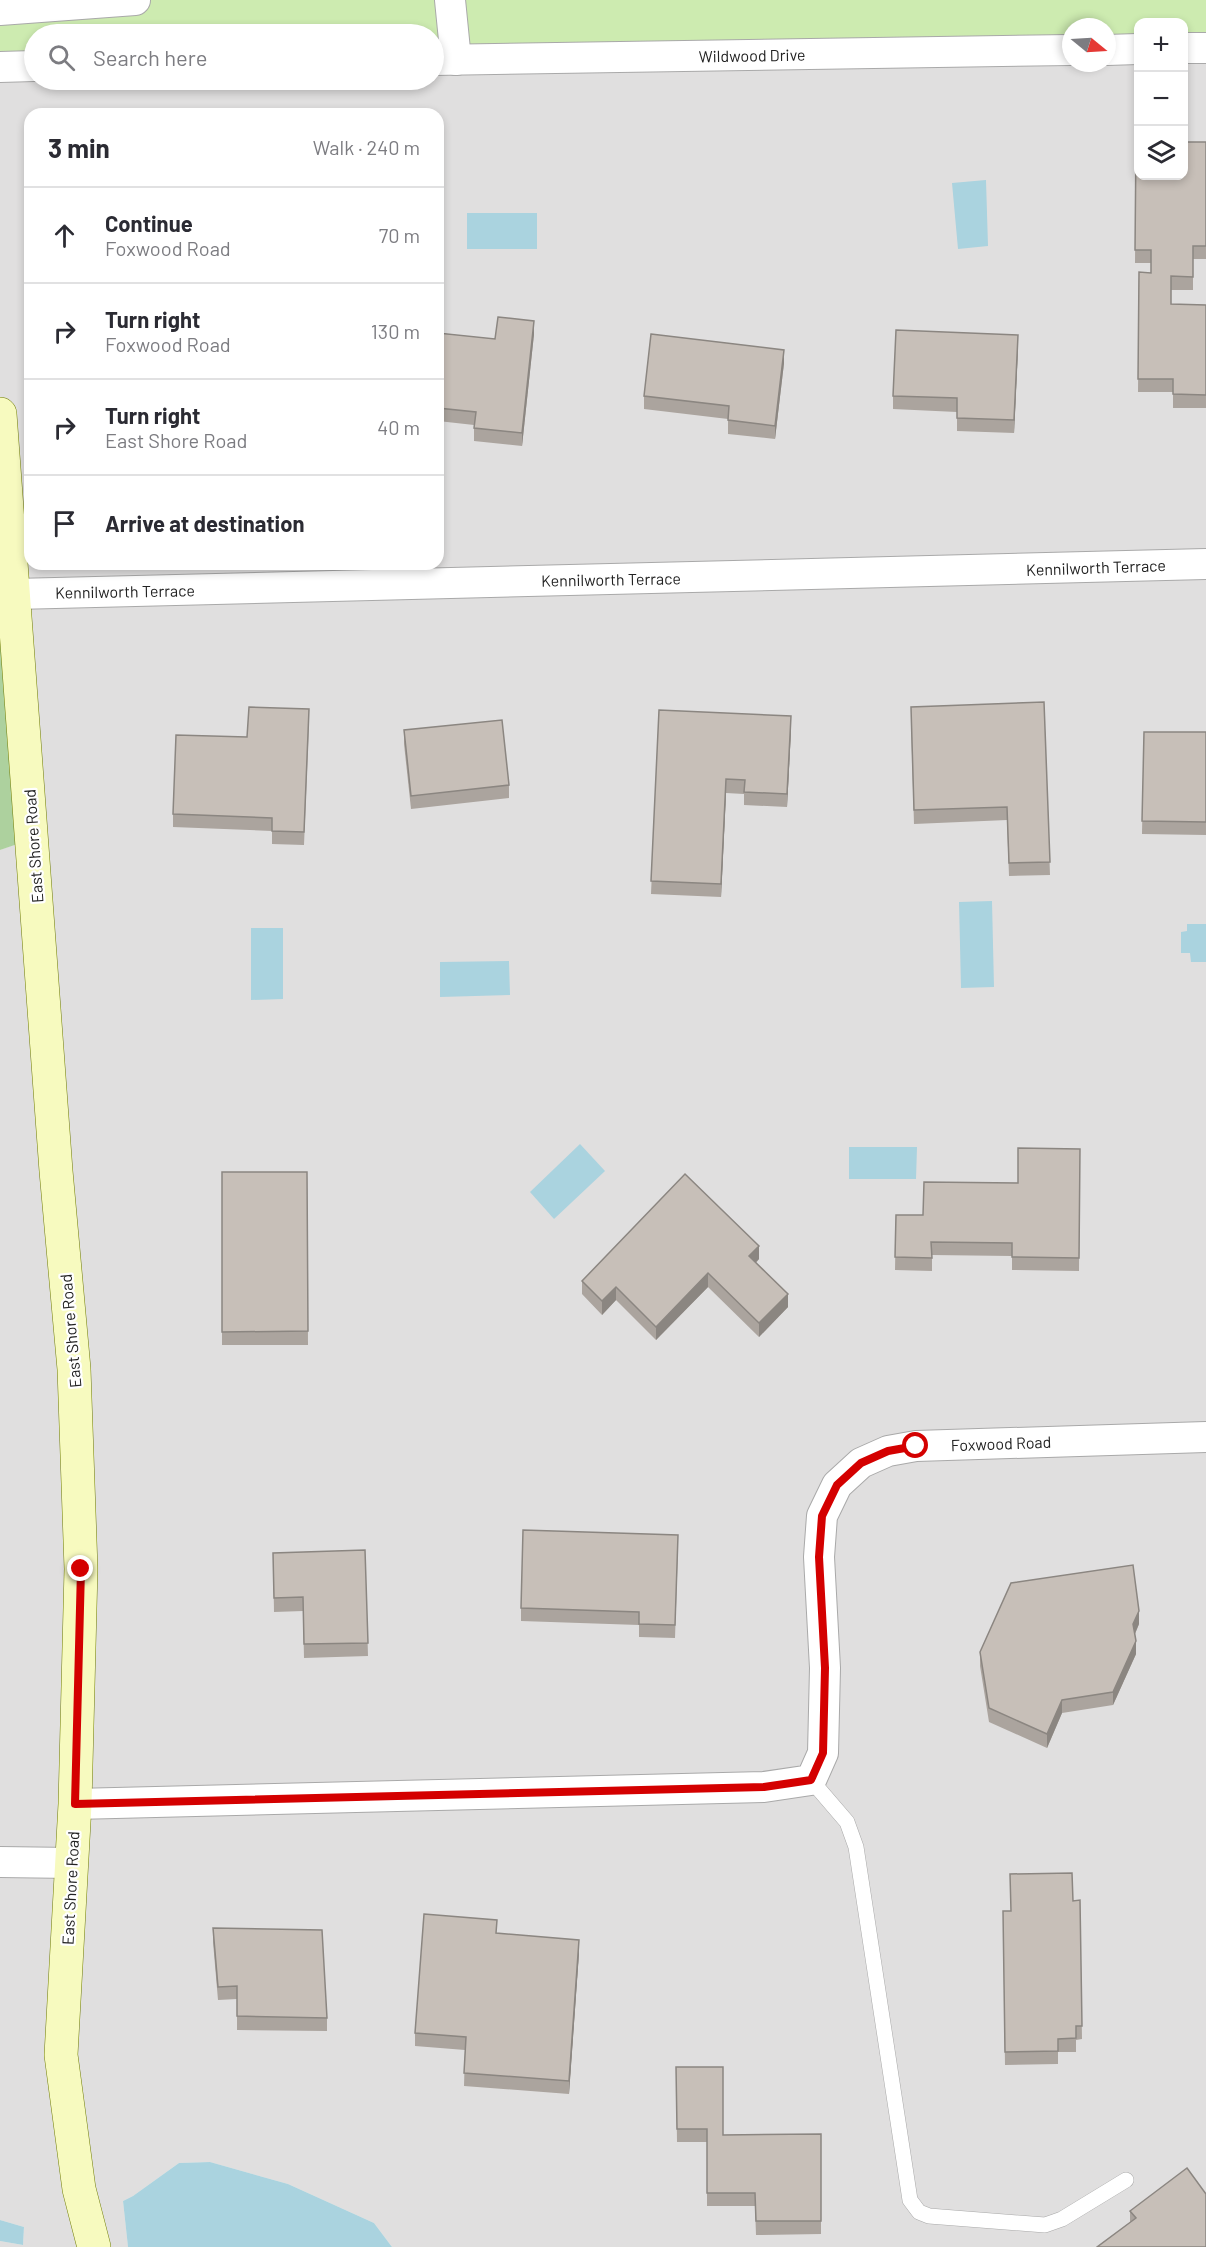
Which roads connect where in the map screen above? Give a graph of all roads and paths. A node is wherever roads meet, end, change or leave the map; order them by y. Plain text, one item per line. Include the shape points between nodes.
1 (135, 0) edge
2 (450, 0) edge
3 (0, 10) edge
4 (1188, 48) edge
5 (1206, 48) edge
6 (1134, 49) edge
7 (1062, 50) edge
8 (1116, 50) edge
9 (445, 60) edge
10 (24, 66) edge
11 (0, 67) edge
12 (0, 414) edge
13 (1206, 564) edge
14 (15, 594) junction
15 (1206, 1437) edge
16 (811, 1780) junction
17 (75, 1804) junction
18 (0, 1862) edge
19 (72, 1863) junction
20 (1126, 2181) dead end
21 (94, 2247) edge

1 - 3 street
2 - 9 street
4 - 5 street
6 - 8 street
7 - 9 street, Wildwood Drive
10 - 11 street
12 - 14 main road, East Shore Road
13 - 14 street, Kennilworth Terrace
14 - 17 main road, East Shore Road via 74,1369 81,1569
15 - 16 street, Foxwood Road via 916,1446 888,1451 861,1463 837,1485 822,1516 819,1557 825,1668 823,1753
16 - 17 street via 764,1787
16 - 20 lane via 847,1822 856,1847 910,2200 919,2212 1045,2225
17 - 19 main road, East Shore Road
18 - 19 street
19 - 21 main road, East Shore Road via 61,2055 79,2188

